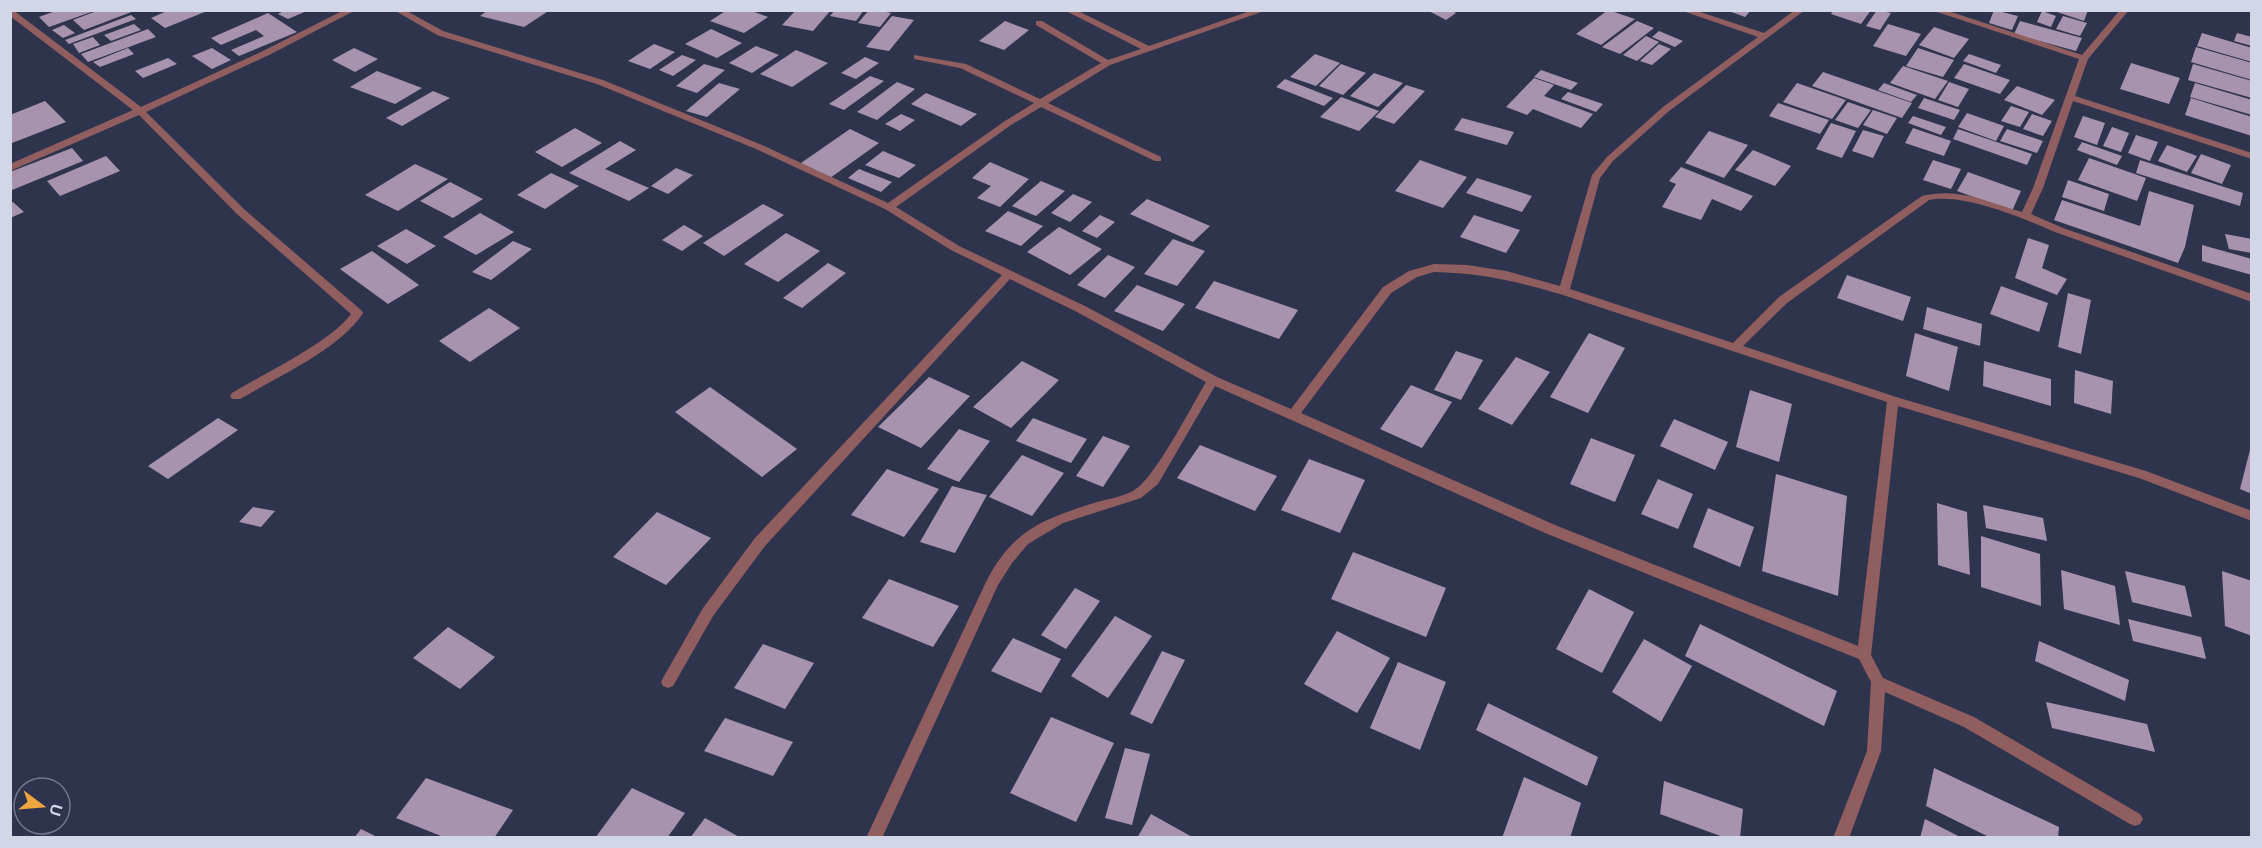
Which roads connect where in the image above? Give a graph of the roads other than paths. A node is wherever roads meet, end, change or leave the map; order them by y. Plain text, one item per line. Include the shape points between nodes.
1 (352, 10) edge
2 (398, 10) edge
3 (1068, 10) edge
4 (1263, 10) edge
5 (1684, 10) edge
6 (1801, 10) edge
7 (1935, 10) edge
8 (2125, 10) edge
9 (10, 12) edge
10 (1039, 23) dead end
11 (1766, 37) junction
12 (1147, 48) junction
13 (917, 57) dead end
14 (2084, 58) junction
15 (1107, 63) junction
16 (2070, 97) junction
17 (1040, 104) junction
18 (140, 111) junction
19 (2252, 156) edge
20 (1158, 159) dead end
21 (10, 168) edge
22 (889, 207) junction
23 (2028, 217) junction
24 (1008, 275) junction
25 (1563, 291) junction
26 (2252, 298) edge
27 (1735, 348) junction
28 (1214, 380) junction
29 (236, 396) dead end
30 (1893, 400) junction
31 (1293, 415) junction
32 (2252, 516) edge
33 (1864, 654) junction
34 (668, 682) dead end
35 (1878, 682) junction
36 (2135, 819) dead end
37 (874, 837) edge
38 (1841, 837) edge

1 - 18 street
2 - 22 street via 440,33 600,82 759,147
3 - 12 street
4 - 12 street
5 - 11 street
6 - 11 street
7 - 14 street
8 - 14 street
9 - 18 street
10 - 15 street
11 - 25 street via 1666,109 1595,177
12 - 15 street
13 - 17 street via 963,66
14 - 16 street
15 - 17 street
16 - 19 street
16 - 23 street via 2027,209
17 - 20 street
17 - 22 street
18 - 21 street
18 - 29 street via 241,212 357,313 354,321 338,334
22 - 24 street
23 - 26 street
23 - 27 street via 1954,195 1926,198 1783,300
24 - 28 street
24 - 34 street via 760,542 708,612
25 - 27 street
25 - 31 street via 1467,269 1434,267 1413,274 1387,290
27 - 30 street
28 - 31 street
28 - 37 street via 1154,481 1137,495 1059,519 1023,540 1007,559
30 - 32 street via 2142,474
30 - 33 street
31 - 33 street via 1550,529
33 - 35 street
35 - 36 street via 1969,722
35 - 38 street via 1875,751

